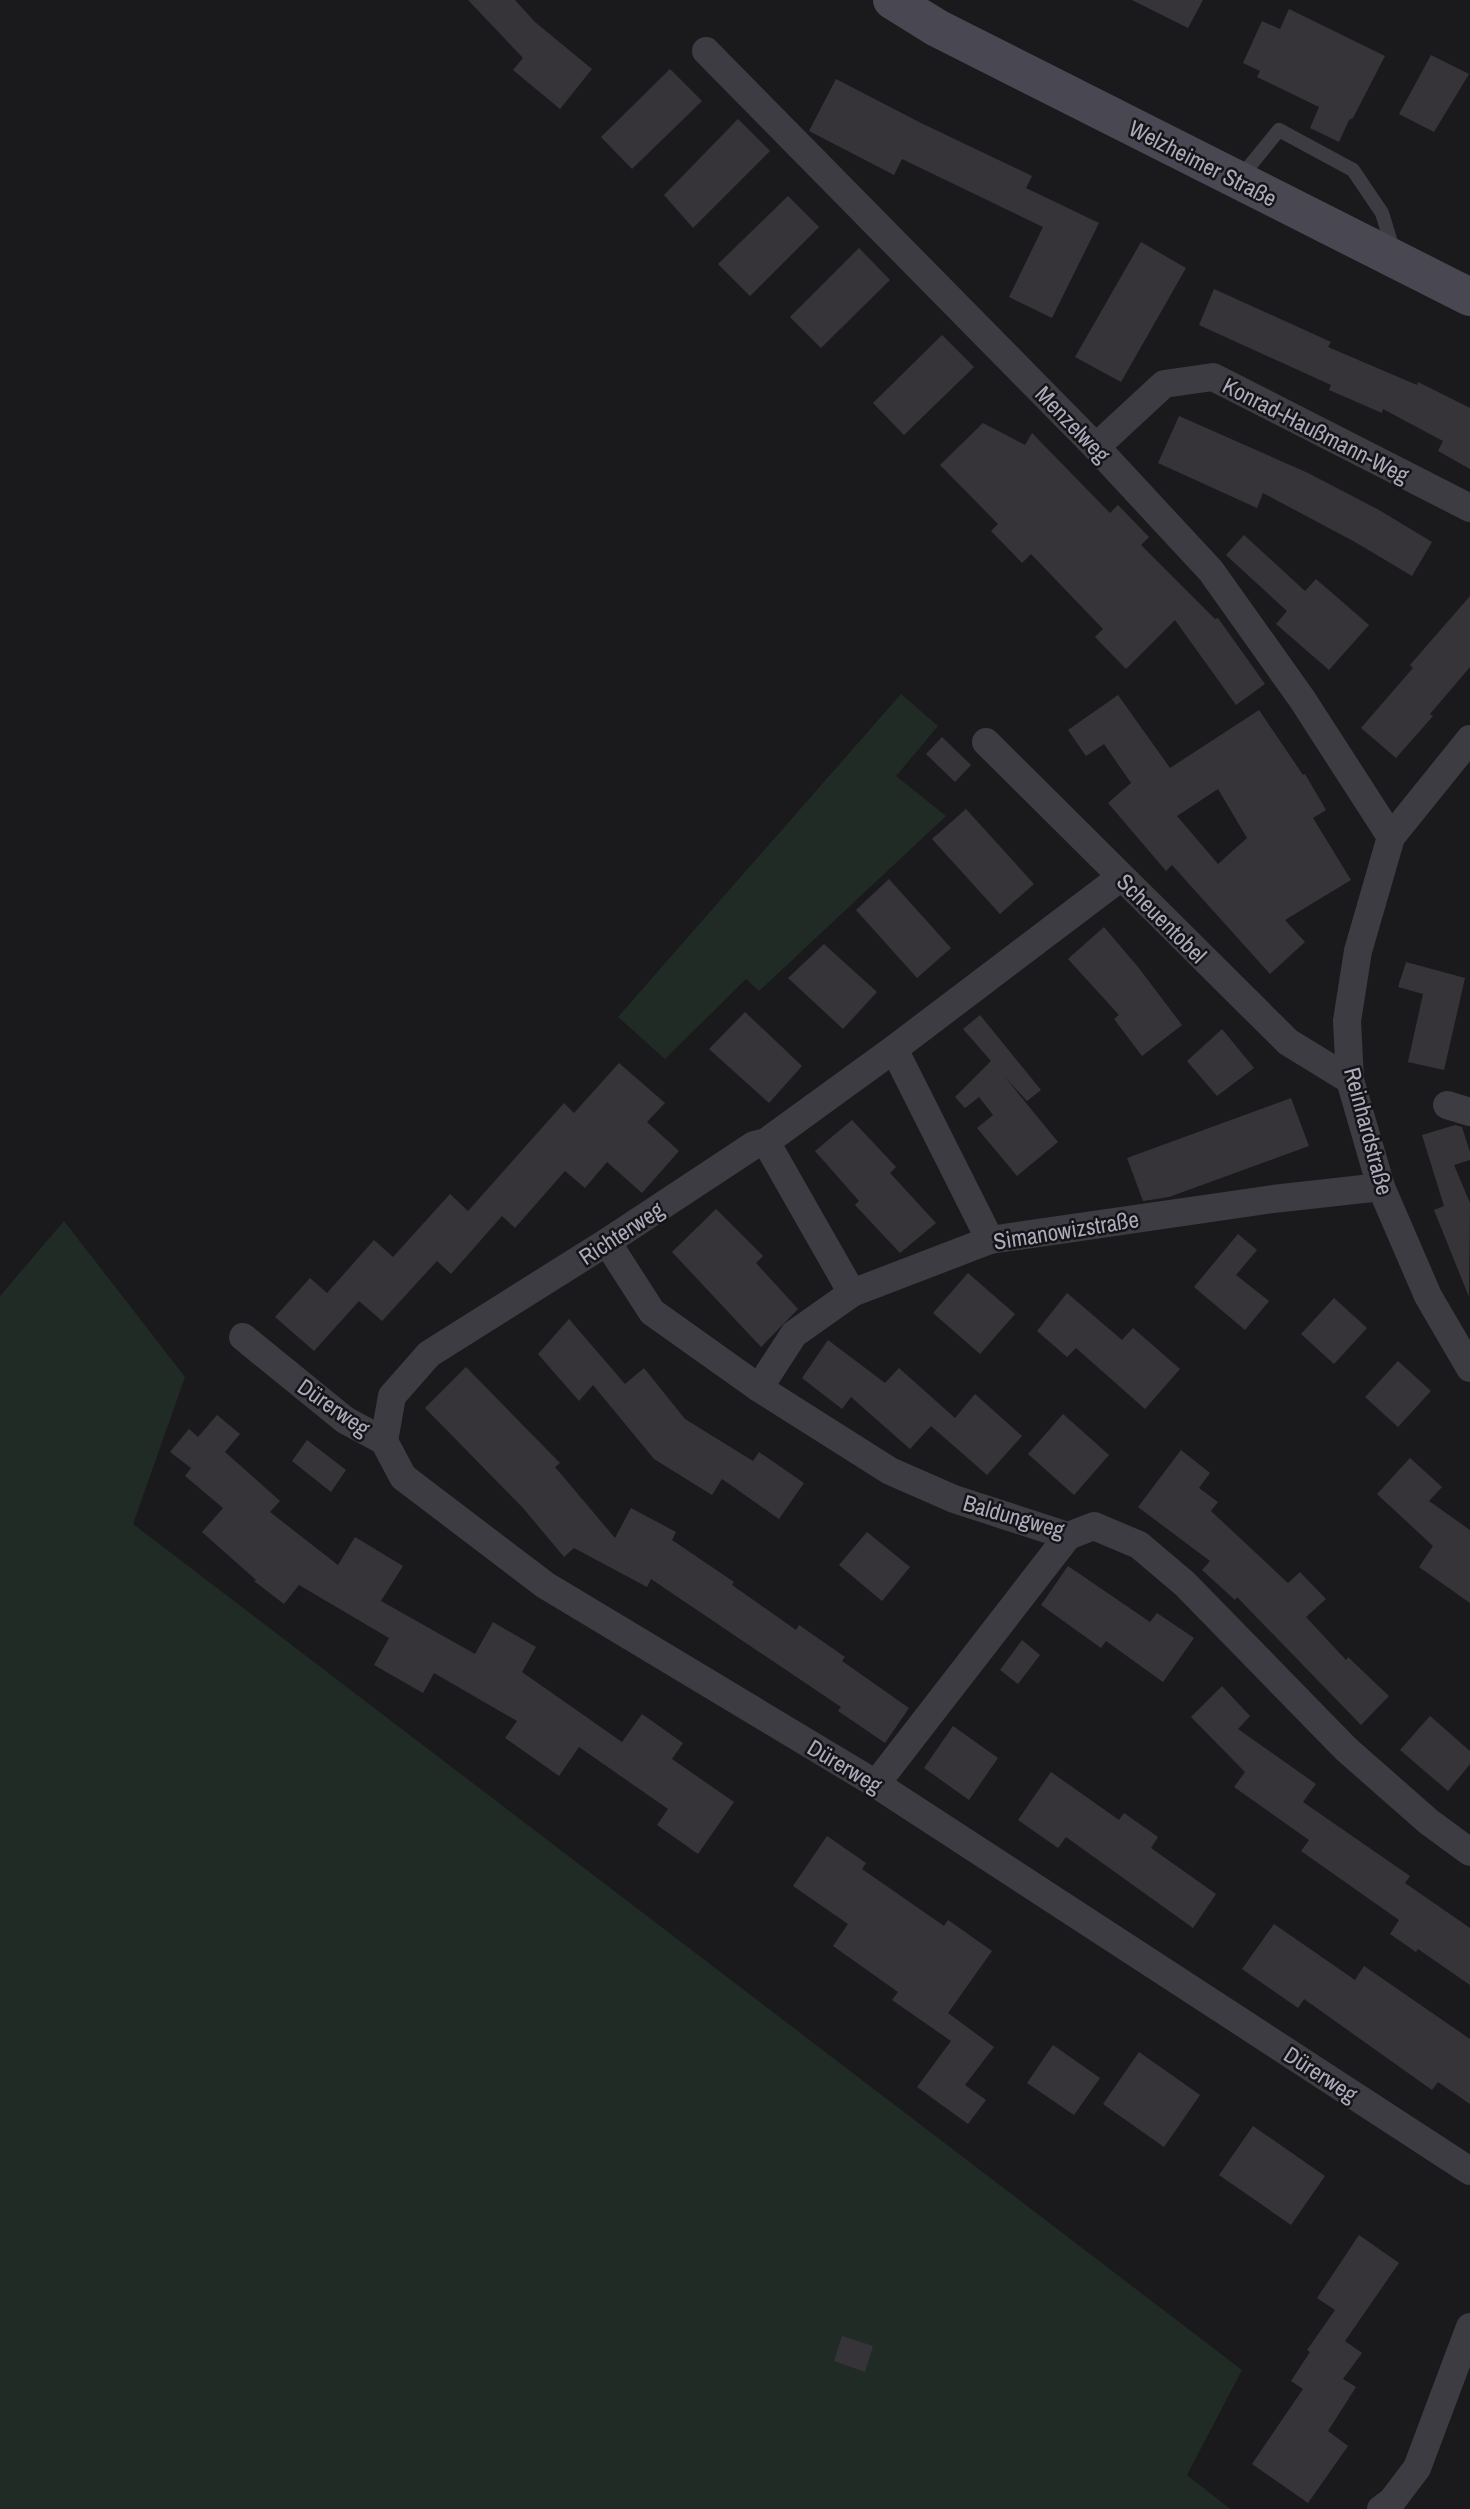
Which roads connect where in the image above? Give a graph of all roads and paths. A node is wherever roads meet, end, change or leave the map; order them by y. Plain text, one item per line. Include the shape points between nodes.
1 (865, 0) edge
2 (892, 0) edge
3 (937, 28) junction
4 (706, 51) dead end
5 (1238, 181) junction
6 (1388, 256) junction
7 (1470, 297) edge
8 (1096, 447) junction
9 (1470, 508) edge
10 (1470, 739) edge
11 (986, 743) dead end
12 (1391, 837) junction
13 (1121, 877) junction
14 (894, 1049) junction
15 (1350, 1080) junction
16 (766, 1142) junction
17 (1381, 1187) junction
18 (990, 1240) junction
19 (607, 1242) junction
20 (852, 1293) junction
21 (243, 1337) dead end
22 (1470, 1368) edge
23 (759, 1388) junction
24 (384, 1441) junction
25 (1068, 1536) junction
26 (876, 1784) junction
27 (1470, 1852) edge
28 (1470, 2171) edge
29 (1470, 2327) edge
30 (1381, 2509) edge

1 - 3 main road, Welzheimer Straße
2 - 3 main road, Welzheimer Straße
3 - 5 main road, Welzheimer Straße
4 - 8 street, Menzelweg
5 - 6 main road, Welzheimer Straße
5 - 6 lane via 1279,130 1353,170 1382,213 1390,239
6 - 7 main road, Welzheimer Straße
8 - 9 street, Konrad-Haußmann-Weg via 1164,384 1213,377
8 - 12 street, Menzelweg via 1211,572 1302,699
10 - 12 street, Reinhardstraße
11 - 13 street, Scheuentobel
12 - 15 street, Reinhardstraße via 1358,951 1347,1021
13 - 14 street, Richterweg
13 - 15 street, Scheuentobel via 1288,1042
14 - 16 street, Richterweg
14 - 18 street
15 - 17 street, Reinhardstraße
16 - 19 street, Richterweg via 754,1145
16 - 20 street
17 - 18 street, Simanowizstraße
17 - 22 street, Reinhardstraße via 1428,1296
18 - 20 street, Simanowizstraße
19 - 23 street, Baldungweg via 652,1312
19 - 24 street, Richterweg via 429,1354 392,1396
20 - 23 street, Simanowizstraße via 794,1334
21 - 24 street, Dürerweg via 345,1420
23 - 25 street, Baldungweg via 890,1471 954,1499
24 - 26 street, Dürerweg via 403,1477 545,1586
25 - 26 street
25 - 27 street, Baldungweg via 1094,1526 1139,1545 1185,1584 1346,1749
26 - 28 street, Dürerweg
29 - 30 street via 1417,2468

